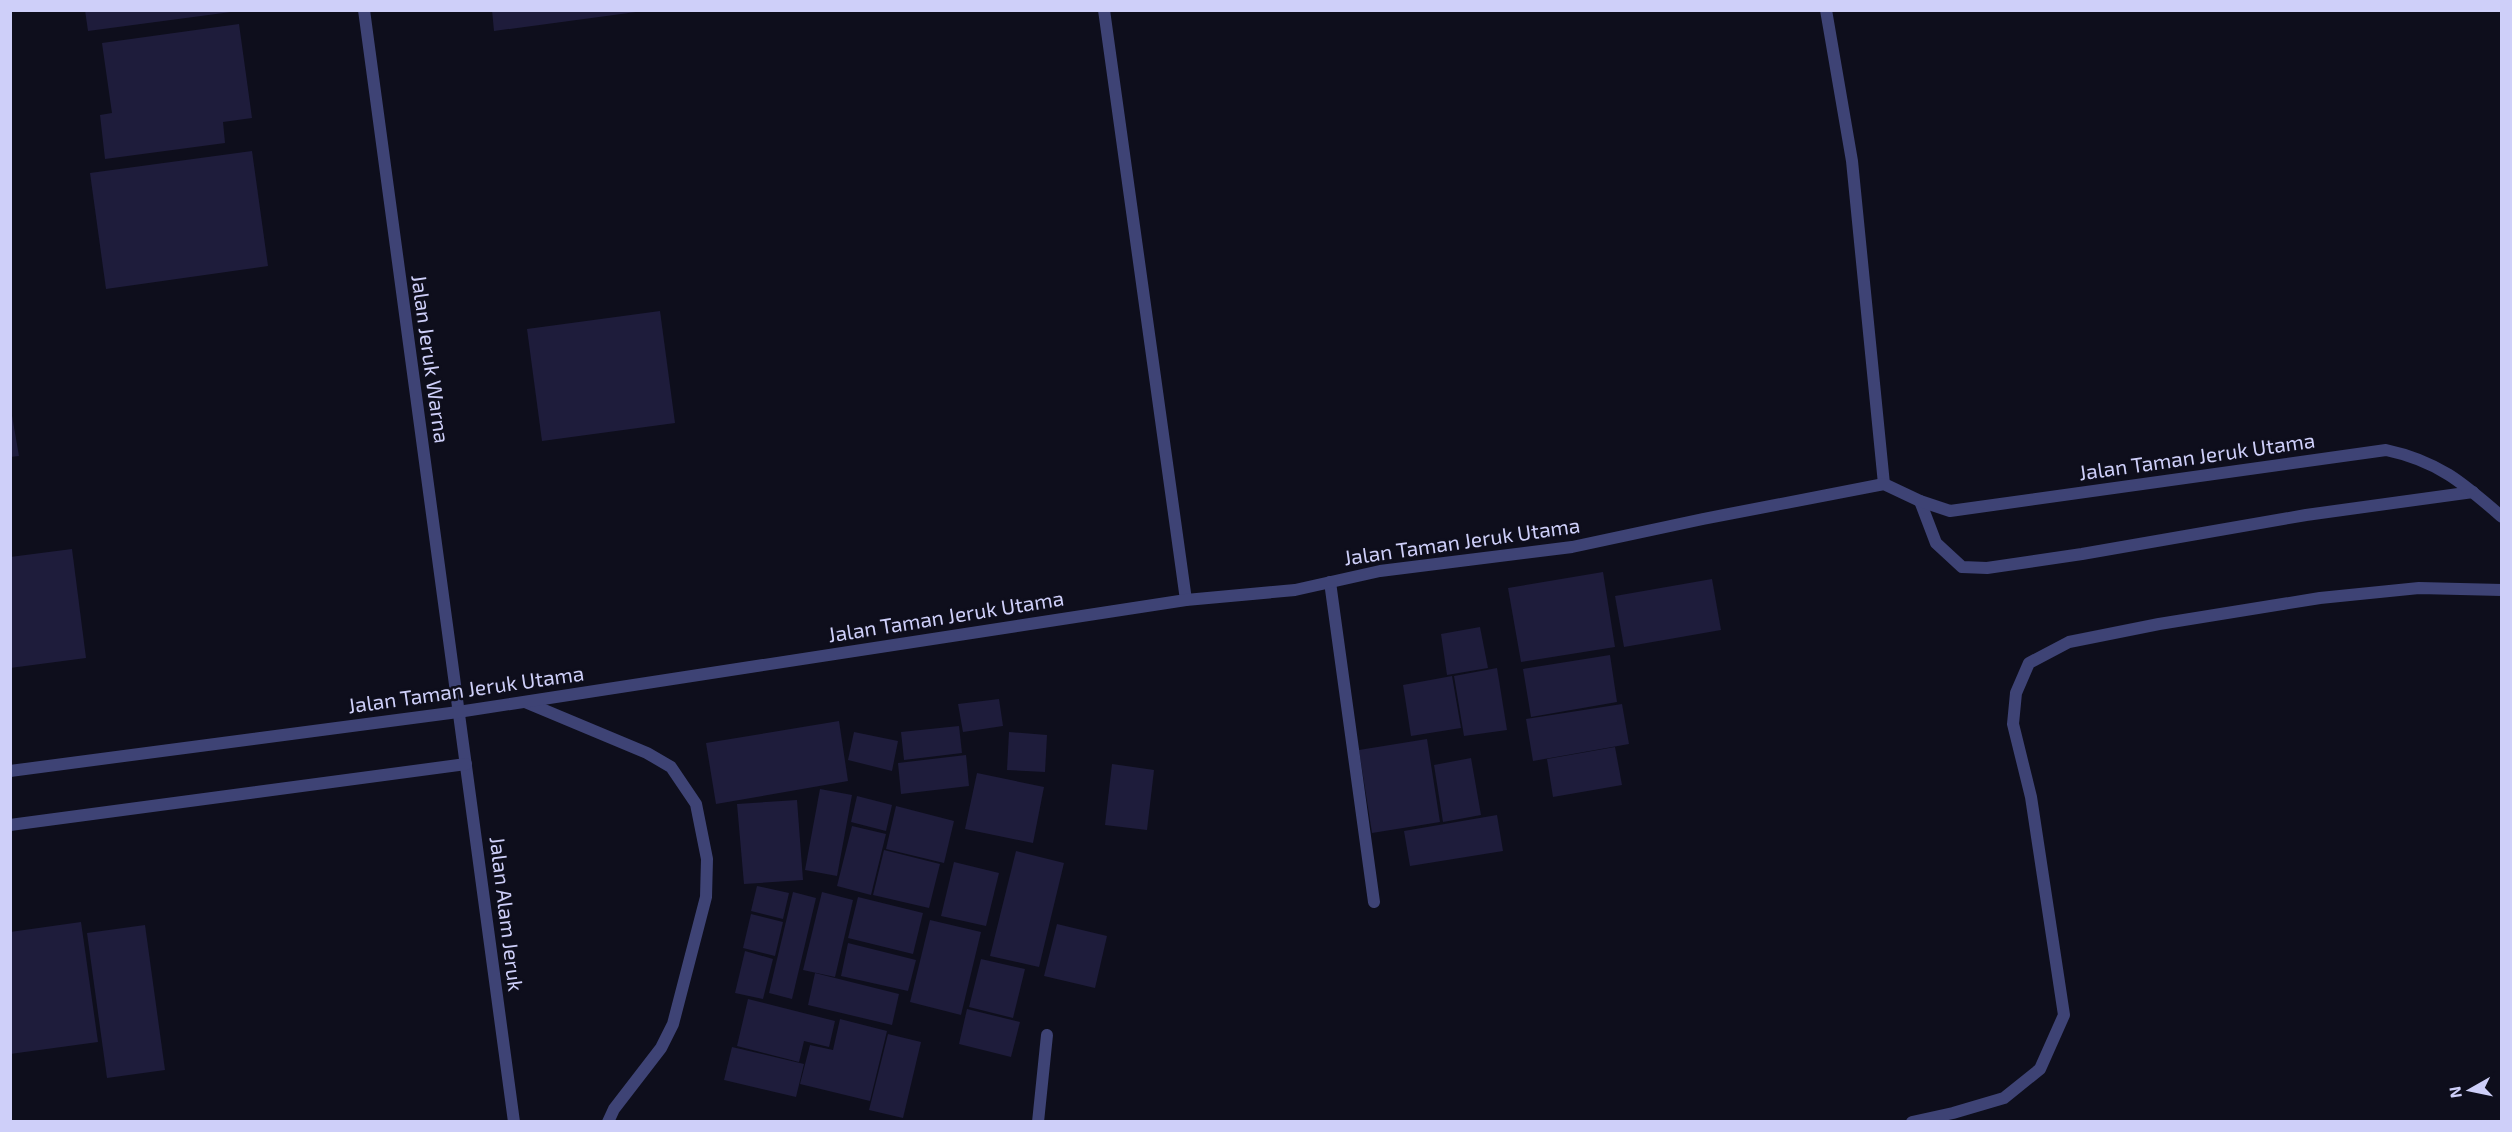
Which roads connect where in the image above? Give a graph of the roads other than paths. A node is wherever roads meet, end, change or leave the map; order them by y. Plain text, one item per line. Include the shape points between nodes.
1 (364, 10) edge
2 (1104, 10) edge
3 (1826, 10) edge
4 (1884, 484) junction
5 (2473, 492) junction
6 (1920, 501) junction
7 (2502, 517) edge
8 (1330, 582) junction
9 (2502, 591) edge
10 (1186, 600) junction
11 (524, 702) junction
12 (458, 712) junction
13 (466, 764) junction
14 (10, 771) edge
15 (10, 825) edge
16 (1374, 902) dead end
17 (1047, 1035) dead end
18 (513, 1122) edge
19 (608, 1122) edge
20 (1038, 1122) edge
21 (1912, 1122) edge

1 - 12 street, Jalan Jeruk Warna
2 - 10 street
3 - 4 street via 1852,161
4 - 6 street, Jalan Taman Jeruk Utama
4 - 8 street, Jalan Taman Jeruk Utama via 1572,547 1380,571
5 - 6 street, Jalan Taman Jeruk Utama via 2443,470 2413,456 2386,450 1950,511
5 - 6 street via 2306,515 1987,568 1962,567 1936,543
5 - 7 street, Jalan Taman Jeruk Utama
8 - 10 street, Jalan Taman Jeruk Utama via 1295,590
8 - 16 street
9 - 21 street via 2419,588 2320,598 2069,642 2030,663 2016,693 2013,724 2031,797 2064,1016 2040,1069 2004,1098
10 - 11 street, Jalan Taman Jeruk Utama
11 - 12 street, Jalan Taman Jeruk Utama
11 - 19 street via 647,753 671,767 696,804 707,859 706,897 673,1024 661,1048
12 - 13 street, Jalan Alam Jeruk
12 - 14 street, Jalan Taman Jeruk Utama
13 - 15 street
13 - 18 street, Jalan Alam Jeruk
17 - 20 street

